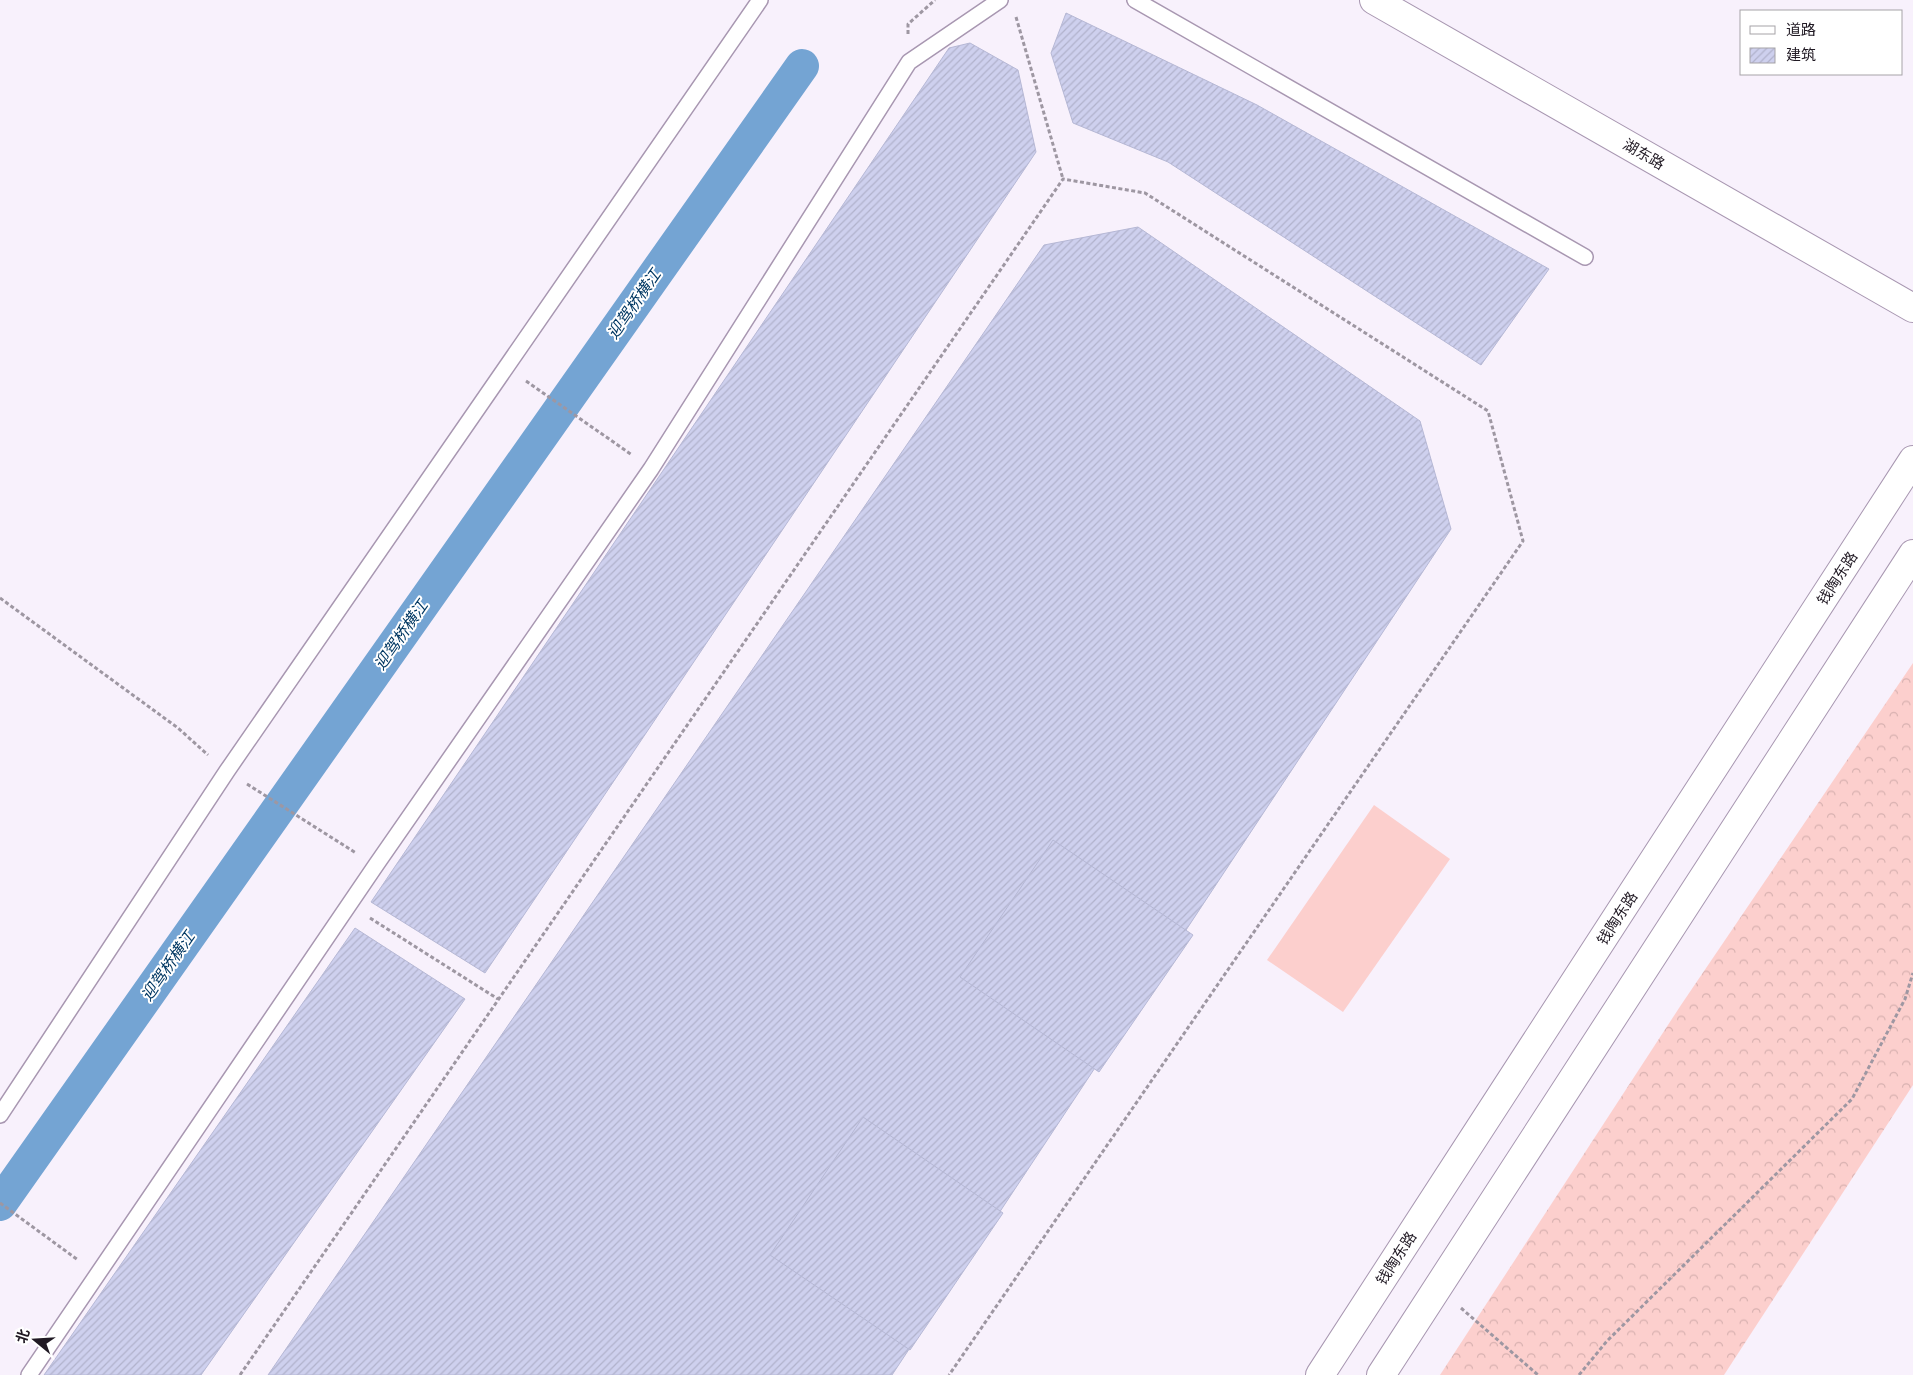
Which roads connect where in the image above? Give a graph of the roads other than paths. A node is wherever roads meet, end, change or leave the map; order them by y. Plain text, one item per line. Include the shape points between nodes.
1 (760, 0) edge
2 (1000, 0) edge
3 (1135, 0) edge
4 (1374, 0) edge
5 (1585, 257) dead end
6 (1913, 308) edge
7 (1913, 460) edge
8 (1913, 554) edge
9 (0, 1115) edge
10 (29, 1375) edge
11 (1320, 1375) edge
12 (1381, 1375) edge

1 - 9 lane via 227,771
2 - 10 lane via 909,62 651,469 349,904
3 - 5 lane
4 - 6 street, 湖东路
7 - 11 street, 钱陶东路
8 - 12 street

